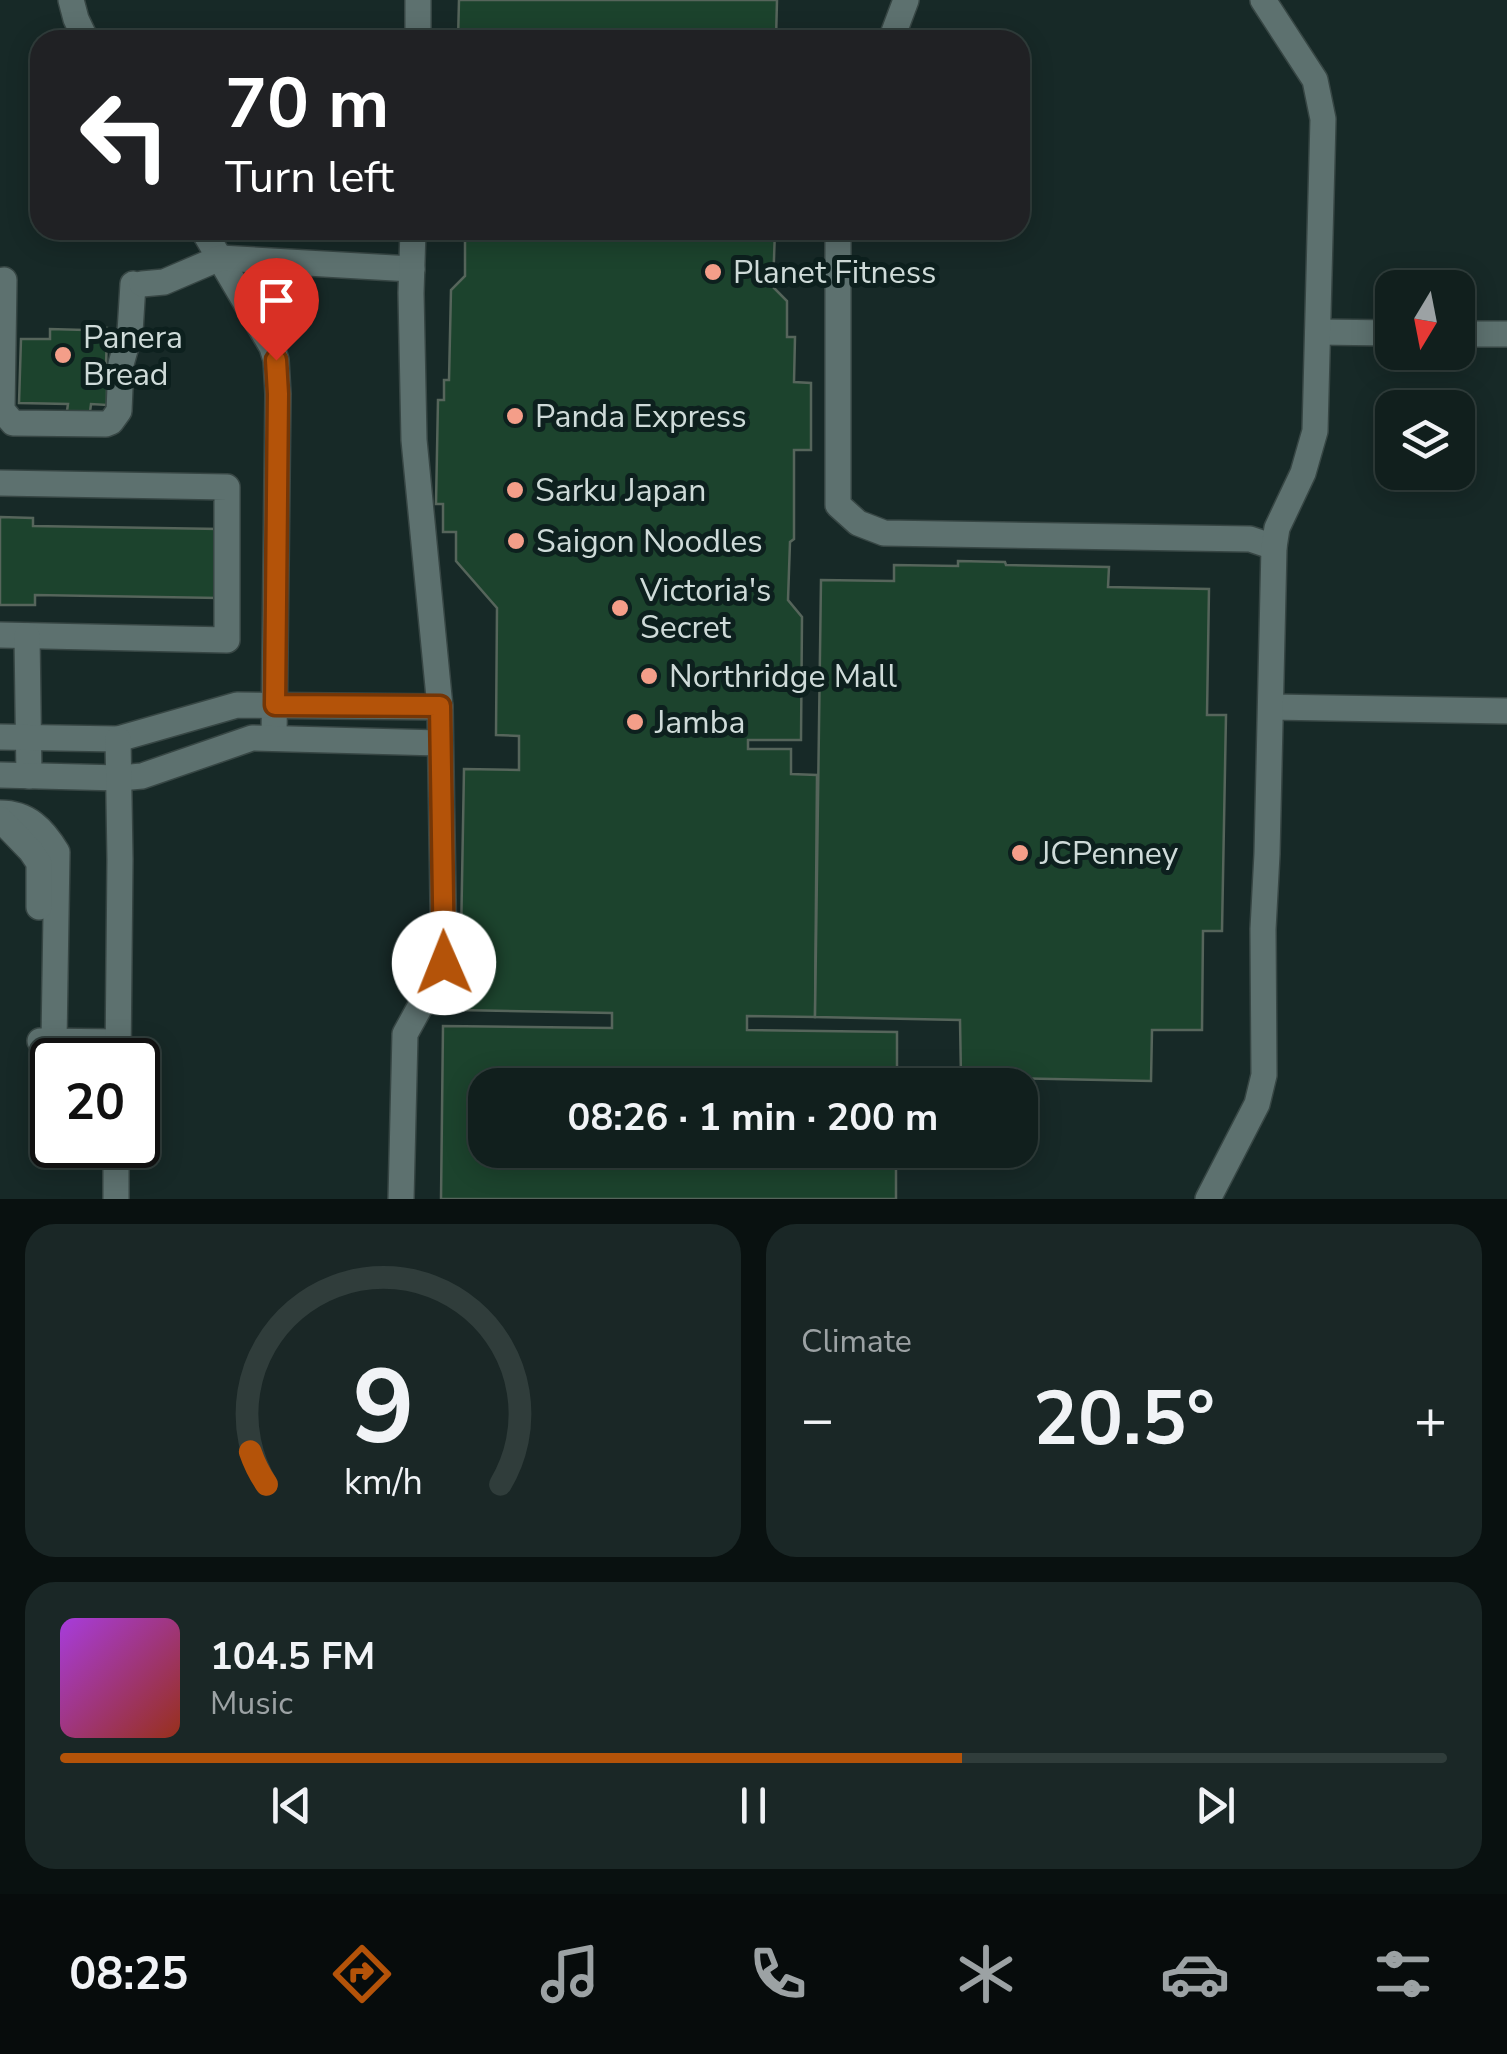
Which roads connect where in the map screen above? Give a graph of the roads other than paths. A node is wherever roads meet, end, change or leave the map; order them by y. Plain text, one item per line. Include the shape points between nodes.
1 (71, 0) edge
2 (418, 0) edge
3 (906, 0) edge
4 (1263, 0) edge
5 (81, 30) edge
6 (418, 30) edge
7 (896, 30) edge
8 (209, 240) edge
9 (413, 240) edge
10 (838, 240) edge
11 (220, 258) junction
12 (412, 269) junction
13 (4, 280) dead end
14 (1318, 332) junction
15 (1375, 333) edge
16 (1475, 334) edge
17 (1507, 334) edge
18 (0, 483) edge
19 (1274, 546) junction
20 (0, 635) edge
21 (27, 636) junction
22 (275, 705) junction
23 (440, 706) junction
24 (1271, 707) junction
25 (1507, 711) edge
26 (0, 736) edge
27 (28, 737) junction
28 (274, 738) junction
29 (118, 739) junction
30 (439, 743) junction
31 (0, 775) edge
32 (29, 776) junction
33 (120, 778) junction
34 (0, 816) edge
35 (40, 962) dead end
36 (47, 1038) edge
37 (118, 1038) edge
38 (116, 1168) edge
39 (116, 1199) edge
40 (401, 1199) edge
41 (1208, 1199) edge

1 - 5 lane
2 - 6 lane
3 - 7 lane
4 - 14 lane via 1315,80 1323,119
8 - 11 lane
9 - 12 lane
10 - 19 lane via 838,505 858,523 884,533 1250,540
11 - 12 lane
11 - 13 lane via 164,282 138,284 119,411 106,424 13,423 2,410
11 - 22 lane via 276,360
12 - 23 lane via 414,440
14 - 15 lane
14 - 19 lane via 1316,431
16 - 17 lane
18 - 21 lane via 227,488 227,640
19 - 24 lane
20 - 21 lane
21 - 27 lane
22 - 23 lane
22 - 28 lane
22 - 29 lane via 237,705
23 - 30 lane
24 - 25 lane
24 - 41 lane via 1264,1074 1257,1104
26 - 27 lane
27 - 29 lane
27 - 32 lane
28 - 30 lane
28 - 33 lane via 252,738
29 - 33 lane
30 - 40 lane via 444,963 406,1034
31 - 32 lane
32 - 33 lane
33 - 37 lane
34 - 35 lane via 39,864
34 - 36 lane via 30,819 57,852
38 - 39 lane

